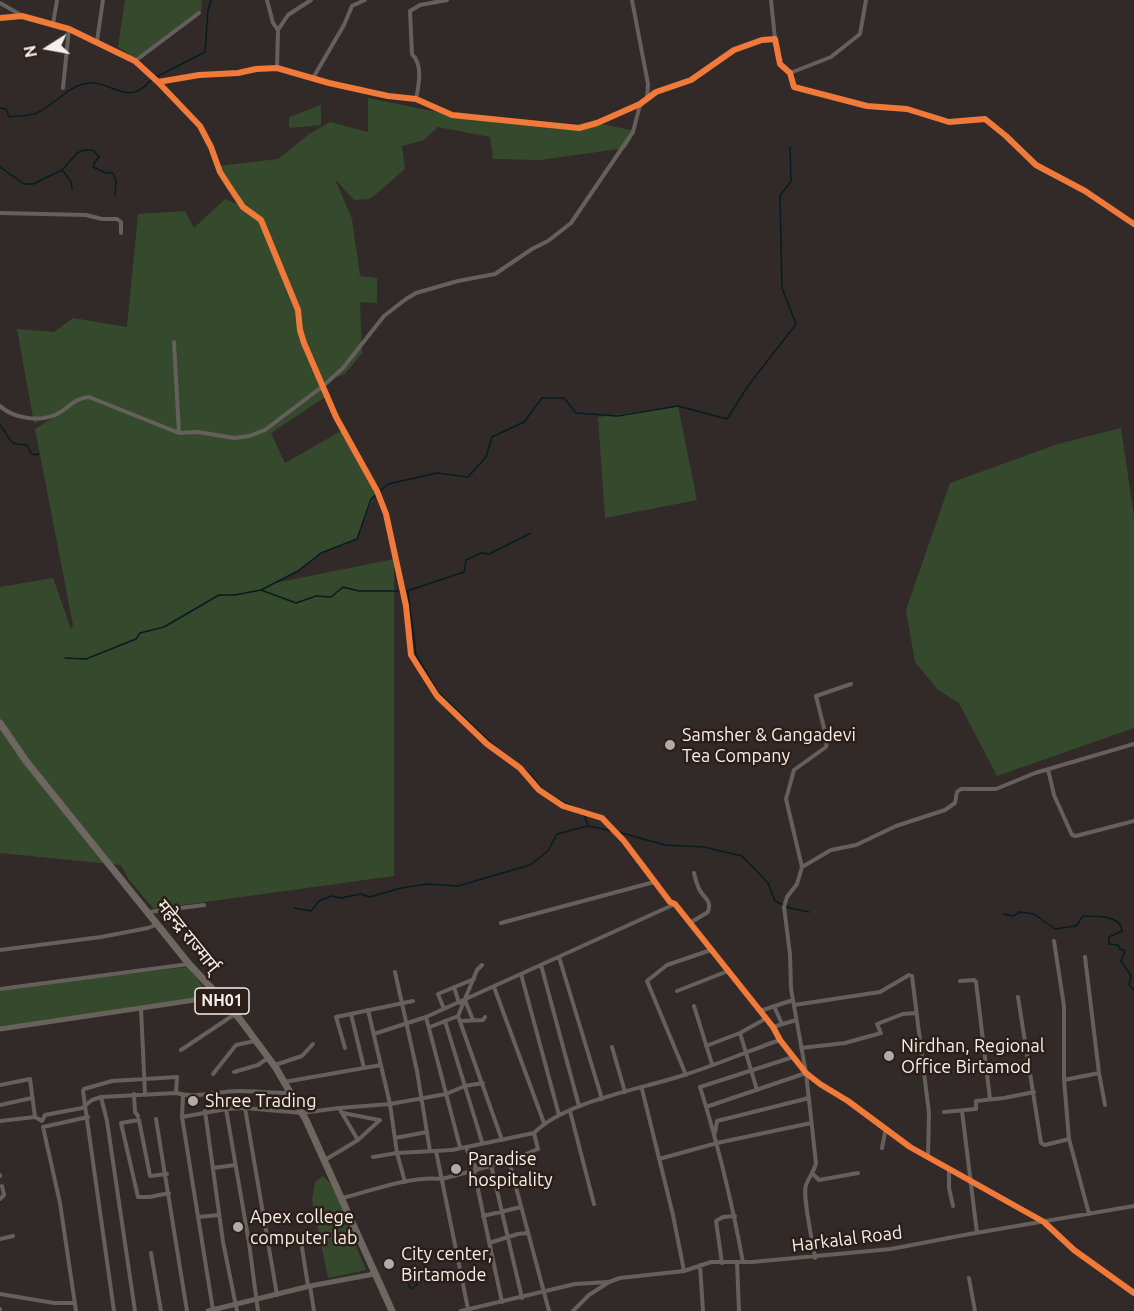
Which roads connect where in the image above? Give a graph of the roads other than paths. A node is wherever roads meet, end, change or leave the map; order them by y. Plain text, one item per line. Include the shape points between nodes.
1 (57, 0) edge
2 (103, 0) edge
3 (267, 0) edge
4 (310, 0) edge
5 (365, 0) edge
6 (447, 0) edge
7 (632, 0) edge
8 (771, 0) edge
9 (866, 0) edge
10 (0, 3) edge
11 (199, 13) dead end
12 (22, 16) junction
13 (0, 18) edge
14 (53, 24) junction
15 (69, 30) junction
16 (278, 30) junction
17 (775, 39) junction
18 (97, 41) junction
19 (135, 61) junction
20 (277, 68) junction
21 (790, 74) junction
22 (313, 78) junction
23 (158, 82) junction
24 (63, 88) dead end
25 (416, 99) junction
26 (646, 100) junction
27 (640, 104) junction
28 (0, 213) edge
29 (1134, 224) edge
30 (121, 233) dead end
31 (174, 342) dead end
32 (323, 387) junction
33 (0, 406) edge
34 (179, 433) junction
35 (851, 684) dead end
36 (0, 723) edge
37 (1134, 744) edge
38 (1048, 769) junction
39 (1134, 821) edge
40 (802, 867) junction
41 (694, 873) dead end
42 (654, 882) junction
43 (675, 904) junction
44 (204, 905) dead end
45 (149, 912) junction
46 (501, 923) dead end
47 (690, 923) junction
48 (159, 924) junction
49 (1053, 941) dead end
50 (0, 950) edge
51 (711, 950) junction
52 (559, 957) junction
53 (1085, 957) dead end
54 (189, 964) junction
55 (482, 965) dead end
56 (542, 965) junction
57 (728, 971) junction
58 (395, 972) dead end
59 (521, 974) junction
60 (474, 979) junction
61 (960, 981) dead end
62 (454, 987) junction
63 (494, 987) junction
64 (0, 988) edge
65 (677, 991) dead end
66 (214, 993) junction
67 (1018, 997) dead end
68 (465, 1000) junction
69 (413, 1001) dead end
70 (459, 1002) junction
71 (793, 1002) junction
72 (402, 1003) junction
73 (694, 1006) dead end
74 (774, 1006) junction
75 (141, 1008) junction
76 (368, 1010) junction
77 (444, 1010) junction
78 (760, 1011) junction
79 (915, 1013) dead end
80 (235, 1014) junction
81 (351, 1014) junction
82 (426, 1017) junction
83 (485, 1017) dead end
84 (459, 1018) junction
85 (766, 1019) junction
86 (473, 1020) junction
87 (796, 1020) junction
88 (445, 1021) junction
89 (407, 1024) junction
90 (782, 1024) junction
91 (430, 1027) junction
92 (773, 1027) junction
93 (0, 1029) edge
94 (740, 1033) junction
95 (374, 1034) junction
96 (780, 1040) junction
97 (256, 1041) junction
98 (313, 1044) dead end
99 (706, 1046) junction
100 (612, 1047) dead end
101 (345, 1048) dead end
102 (801, 1048) junction
103 (181, 1050) dead end
104 (746, 1052) junction
105 (794, 1056) junction
106 (269, 1058) junction
107 (712, 1064) junction
108 (381, 1065) junction
109 (275, 1066) junction
110 (364, 1068) junction
111 (752, 1070) junction
112 (234, 1072) dead end
113 (1099, 1072) junction
114 (806, 1073) junction
115 (213, 1074) dead end
116 (686, 1075) junction
117 (145, 1078) junction
118 (1064, 1080) junction
119 (284, 1082) junction
120 (483, 1083) junction
121 (0, 1085) edge
122 (465, 1086) junction
123 (642, 1089) junction
124 (758, 1090) junction
125 (625, 1092) junction
126 (1034, 1092) junction
127 (176, 1093) junction
128 (291, 1093) junction
129 (134, 1094) junction
130 (145, 1094) junction
131 (446, 1094) junction
132 (183, 1095) junction
133 (101, 1097) junction
134 (33, 1098) junction
135 (809, 1098) junction
136 (421, 1099) junction
137 (602, 1099) junction
138 (990, 1100) junction
139 (86, 1104) junction
140 (390, 1104) junction
141 (1105, 1104) dead end
142 (0, 1106) edge
143 (579, 1107) junction
144 (706, 1107) junction
145 (245, 1108) junction
146 (339, 1108) junction
147 (226, 1109) junction
148 (205, 1111) junction
149 (570, 1111) junction
150 (962, 1111) junction
151 (944, 1112) dead end
152 (302, 1113) junction
153 (343, 1113) junction
154 (559, 1115) junction
155 (138, 1116) dead end
156 (35, 1117) junction
157 (182, 1117) junction
158 (87, 1118) junction
159 (156, 1119) dead end
160 (0, 1121) edge
161 (544, 1123) junction
162 (811, 1123) junction
163 (886, 1128) junction
164 (427, 1131) junction
165 (534, 1133) junction
166 (715, 1133) junction
167 (395, 1138) junction
168 (1069, 1139) junction
169 (358, 1140) junction
170 (502, 1140) junction
171 (482, 1142) junction
172 (717, 1143) junction
173 (460, 1148) junction
174 (882, 1148) dead end
175 (467, 1150) dead end
176 (433, 1151) junction
177 (397, 1153) junction
178 (373, 1157) dead end
179 (659, 1158) junction
180 (928, 1158) junction
181 (324, 1160) junction
182 (509, 1161) junction
183 (234, 1165) junction
184 (491, 1165) junction
185 (213, 1168) junction
186 (475, 1170) junction
187 (949, 1170) junction
188 (858, 1173) dead end
189 (167, 1174) junction
190 (813, 1174) junction
191 (442, 1179) junction
192 (970, 1179) junction
193 (405, 1182) junction
194 (2, 1186) dead end
195 (169, 1192) junction
196 (342, 1198) junction
197 (0, 1199) edge
198 (594, 1204) dead end
199 (954, 1206) dead end
200 (1134, 1206) edge
201 (521, 1207) junction
202 (502, 1211) junction
203 (1089, 1214) junction
204 (219, 1215) junction
205 (483, 1216) junction
206 (735, 1216) junction
207 (198, 1217) junction
208 (1044, 1222) junction
209 (528, 1233) junction
210 (977, 1233) junction
211 (13, 1236) dead end
212 (508, 1238) junction
213 (0, 1239) edge
214 (301, 1241) dead end
215 (489, 1243) junction
216 (151, 1253) dead end
217 (815, 1258) junction
218 (737, 1262) junction
219 (743, 1262) junction
220 (722, 1263) junction
221 (700, 1264) junction
222 (684, 1271) junction
223 (374, 1274) junction
224 (969, 1278) dead end
225 (609, 1282) junction
226 (309, 1286) junction
227 (543, 1292) junction
228 (1134, 1293) edge
229 (0, 1294) edge
230 (277, 1294) junction
231 (522, 1298) junction
232 (255, 1299) junction
233 (502, 1302) junction
234 (75, 1303) junction
235 (235, 1304) junction
236 (468, 1309) junction
237 (76, 1311) edge
238 (114, 1311) edge
239 (135, 1311) edge
240 (161, 1311) edge
241 (187, 1311) edge
242 (211, 1311) edge
243 (237, 1311) edge
244 (258, 1311) edge
245 (314, 1311) edge
246 (392, 1311) edge
247 (461, 1311) edge
248 (549, 1311) edge
249 (573, 1311) edge
250 (703, 1311) edge
251 (739, 1311) edge
252 (975, 1311) edge

1 - 14 street
2 - 18 street
3 - 16 street
4 - 16 street via 288,15
5 - 22 street via 352,6
6 - 25 street via 410,11 412,54 418,63
7 - 26 street via 648,84
8 - 17 street
9 - 21 street via 860,34 831,57
10 - 12 street
11 - 19 street
12 - 13 street
12 - 14 street
14 - 15 street
15 - 18 street
15 - 24 street
16 - 20 street
17 - 21 street via 780,64
17 - 26 street via 734,50 691,80 656,92
18 - 19 street
19 - 23 street
20 - 22 street
20 - 23 street
21 - 29 street via 794,87 828,97 867,106 907,109 949,122 985,120 1036,165
22 - 25 street
23 - 32 street via 200,126 229,186 243,207 261,220 298,310 304,343
25 - 27 street via 452,115 579,128
26 - 27 street
27 - 32 street via 633,132 571,223 495,274 458,281 406,299 384,316
28 - 30 street via 119,219
31 - 34 street
32 - 34 street via 265,430 249,436
32 - 42 street via 383,507 404,597 411,655 437,696 487,744 520,768 539,790 562,806 602,818
33 - 34 street via 15,416 45,418 89,397
35 - 40 street via 816,696 826,747 794,770 786,798
36 - 45 highway, महेन्द्र राज्मार्ग् / NH01 via 26,761
37 - 38 street
38 - 39 street via 1054,795 1072,835
38 - 40 street via 996,789 961,789 955,803 945,810 896,826 856,845 831,850
40 - 71 street via 784,907
41 - 47 street via 710,906 708,912
42 - 43 street
42 - 46 street
43 - 47 street
43 - 52 street
44 - 45 street
45 - 48 highway, महेन्द्र राज्मार्ग् / NH01
47 - 51 street
48 - 50 street via 100,937
48 - 54 highway, महेन्द्र राज्मार्ग् / NH01
49 - 118 street via 1064,1006
51 - 57 street
51 - 116 street via 667,965 647,981
52 - 56 street
52 - 137 street
53 - 113 street
54 - 64 street
54 - 66 highway, महेन्द्र राज्मार्ग् / NH01
55 - 60 street
56 - 59 street
56 - 143 street
57 - 65 street
57 - 78 street
58 - 72 street
59 - 63 street
59 - 154 street
60 - 62 street
60 - 68 street
61 - 138 street via 976,982
62 - 70 street
62 - 77 street via 438,994
63 - 68 street
63 - 161 street
66 - 75 street via 208,998
66 - 80 highway, महेन्द्र राज्मार्ग् / NH01
67 - 126 street
68 - 70 street
68 - 84 street
68 - 86 street
69 - 72 street
70 - 77 street
71 - 74 street
71 - 87 street
71 - 180 street via 880,992 911,976 929,1113
72 - 76 street
72 - 89 street
73 - 99 street
74 - 78 street
74 - 90 street
75 - 93 street
75 - 117 street
76 - 81 street
76 - 95 street
77 - 82 street
78 - 85 street
79 - 102 street via 877,1024 880,1034
80 - 97 highway, महेन्द्र राज्मार्ग् / NH01
80 - 103 street
81 - 101 street via 336,1017
81 - 110 street
82 - 89 street
82 - 91 street
83 - 86 street
84 - 86 street
84 - 88 street
84 - 120 street
85 - 92 street
85 - 94 street
87 - 90 street
87 - 102 street
88 - 91 street
88 - 122 street
89 - 95 street
89 - 136 street
90 - 92 street
91 - 131 street
92 - 96 street
94 - 99 street
94 - 104 street
95 - 108 street
96 - 104 street
96 - 105 street
97 - 106 highway, महेन्द्र राज्मार्ग् / NH01
97 - 115 street via 236,1045
98 - 109 street via 302,1056
99 - 107 street
100 - 125 street
102 - 114 street
104 - 107 street
104 - 111 street
105 - 111 street
105 - 114 street
106 - 109 highway, महेन्द्र राज्मार्ग् / NH01
106 - 112 street
107 - 116 street
108 - 110 street
108 - 140 street
109 - 119 highway, महेन्द्र राज्मार्ग् / NH01
110 - 119 street
111 - 124 street
111 - 144 street via 700,1087
113 - 118 street
113 - 141 street
114 - 124 street
114 - 135 street
114 - 163 street
116 - 123 street
117 - 127 street via 177,1077
117 - 130 street
117 - 139 street via 84,1089
118 - 168 street
119 - 128 highway, महेन्द्र राज्मार्ग् / NH01
120 - 122 street
120 - 170 street
121 - 134 street via 30,1079
122 - 131 street
122 - 171 street
123 - 125 street
123 - 179 street
124 - 144 street
125 - 137 street
126 - 138 street
126 - 168 street via 1041,1143
127 - 130 street
127 - 132 street
128 - 132 street
128 - 152 highway, महेन्द्र राज्मार्ग् / NH01
129 - 130 street
129 - 133 street
129 - 155 street
131 - 136 street
131 - 173 street
132 - 157 street
133 - 139 street
133 - 239 street
134 - 142 street
134 - 156 street
135 - 162 street
135 - 166 street via 717,1121
136 - 140 street
136 - 164 street
137 - 143 street
138 - 150 street via 976,1101 976,1109
139 - 156 street via 45,1115 42,1120
139 - 158 street
140 - 146 street
140 - 167 street
143 - 149 street
144 - 166 street
145 - 147 street
145 - 152 street
145 - 230 street
146 - 152 street
146 - 153 street
147 - 148 street
147 - 183 street
148 - 157 street
148 - 185 street
149 - 154 street
149 - 198 street
150 - 151 street
150 - 192 street
152 - 181 highway, महेन्द्र राज्मार्ग् / NH01
153 - 169 street
153 - 169 street via 380,1120
154 - 161 street
156 - 160 street
157 - 207 street
158 - 234 street via 44,1126
158 - 238 street
159 - 189 street
161 - 165 street
162 - 172 street
162 - 190 street via 816,1163
163 - 174 street
163 - 180 street
164 - 167 street
164 - 176 street
165 - 170 street
165 - 182 street via 538,1149
166 - 172 street
167 - 177 street
168 - 203 street
169 - 181 street
170 - 171 street
171 - 173 street
172 - 179 street
172 - 206 street
173 - 176 street
175 - 186 street
176 - 177 street
176 - 191 street
177 - 178 street
177 - 193 street
179 - 222 street
180 - 187 street
181 - 196 highway, महेन्द्र राज्मार्ग् / NH01
182 - 184 street
182 - 201 street
183 - 185 street
183 - 232 street
184 - 186 street
184 - 202 street
185 - 204 street
186 - 191 street
186 - 205 street
187 - 192 street
187 - 199 street
188 - 190 street via 819,1179
189 - 195 street
189 - 195 street via 150,1176 139,1120 121,1123 138,1197
190 - 217 street via 804,1197
191 - 193 street
191 - 236 street
192 - 208 street
192 - 210 street
193 - 196 street
194 - 197 street via 4,1195
195 - 241 street
196 - 223 highway, महेन्द्र राज्मार्ग् / NH01
200 - 203 street, Harkalal Road
201 - 202 street
201 - 209 street
202 - 205 street
202 - 212 street
203 - 208 street, Harkalal Road
204 - 207 street
204 - 235 street
205 - 215 street
206 - 219 street
206 - 220 street via 716,1221
207 - 242 street
208 - 210 street, Harkalal Road
208 - 228 street via 1074,1250
209 - 212 street
209 - 227 street
210 - 217 street, Harkalal Road via 891,1250
211 - 213 street
212 - 215 street
212 - 231 street
214 - 226 street
215 - 233 street
216 - 240 street
217 - 219 street, Harkalal Road
218 - 219 street, Harkalal Road
218 - 220 street, Harkalal Road
218 - 251 street
220 - 221 street, Harkalal Road
221 - 222 street, Harkalal Road
221 - 250 street
222 - 225 street, Harkalal Road
223 - 226 street
223 - 246 highway, महेन्द्र राज्मार्ग् / NH01
224 - 252 street
225 - 227 street via 575,1284
225 - 249 street, Harkalal Road
226 - 230 street
226 - 245 street
227 - 231 street
227 - 248 street
229 - 234 street
230 - 232 street
231 - 233 street
232 - 235 street
232 - 244 street
233 - 236 street
234 - 237 street
235 - 242 street
235 - 243 street
236 - 247 street

